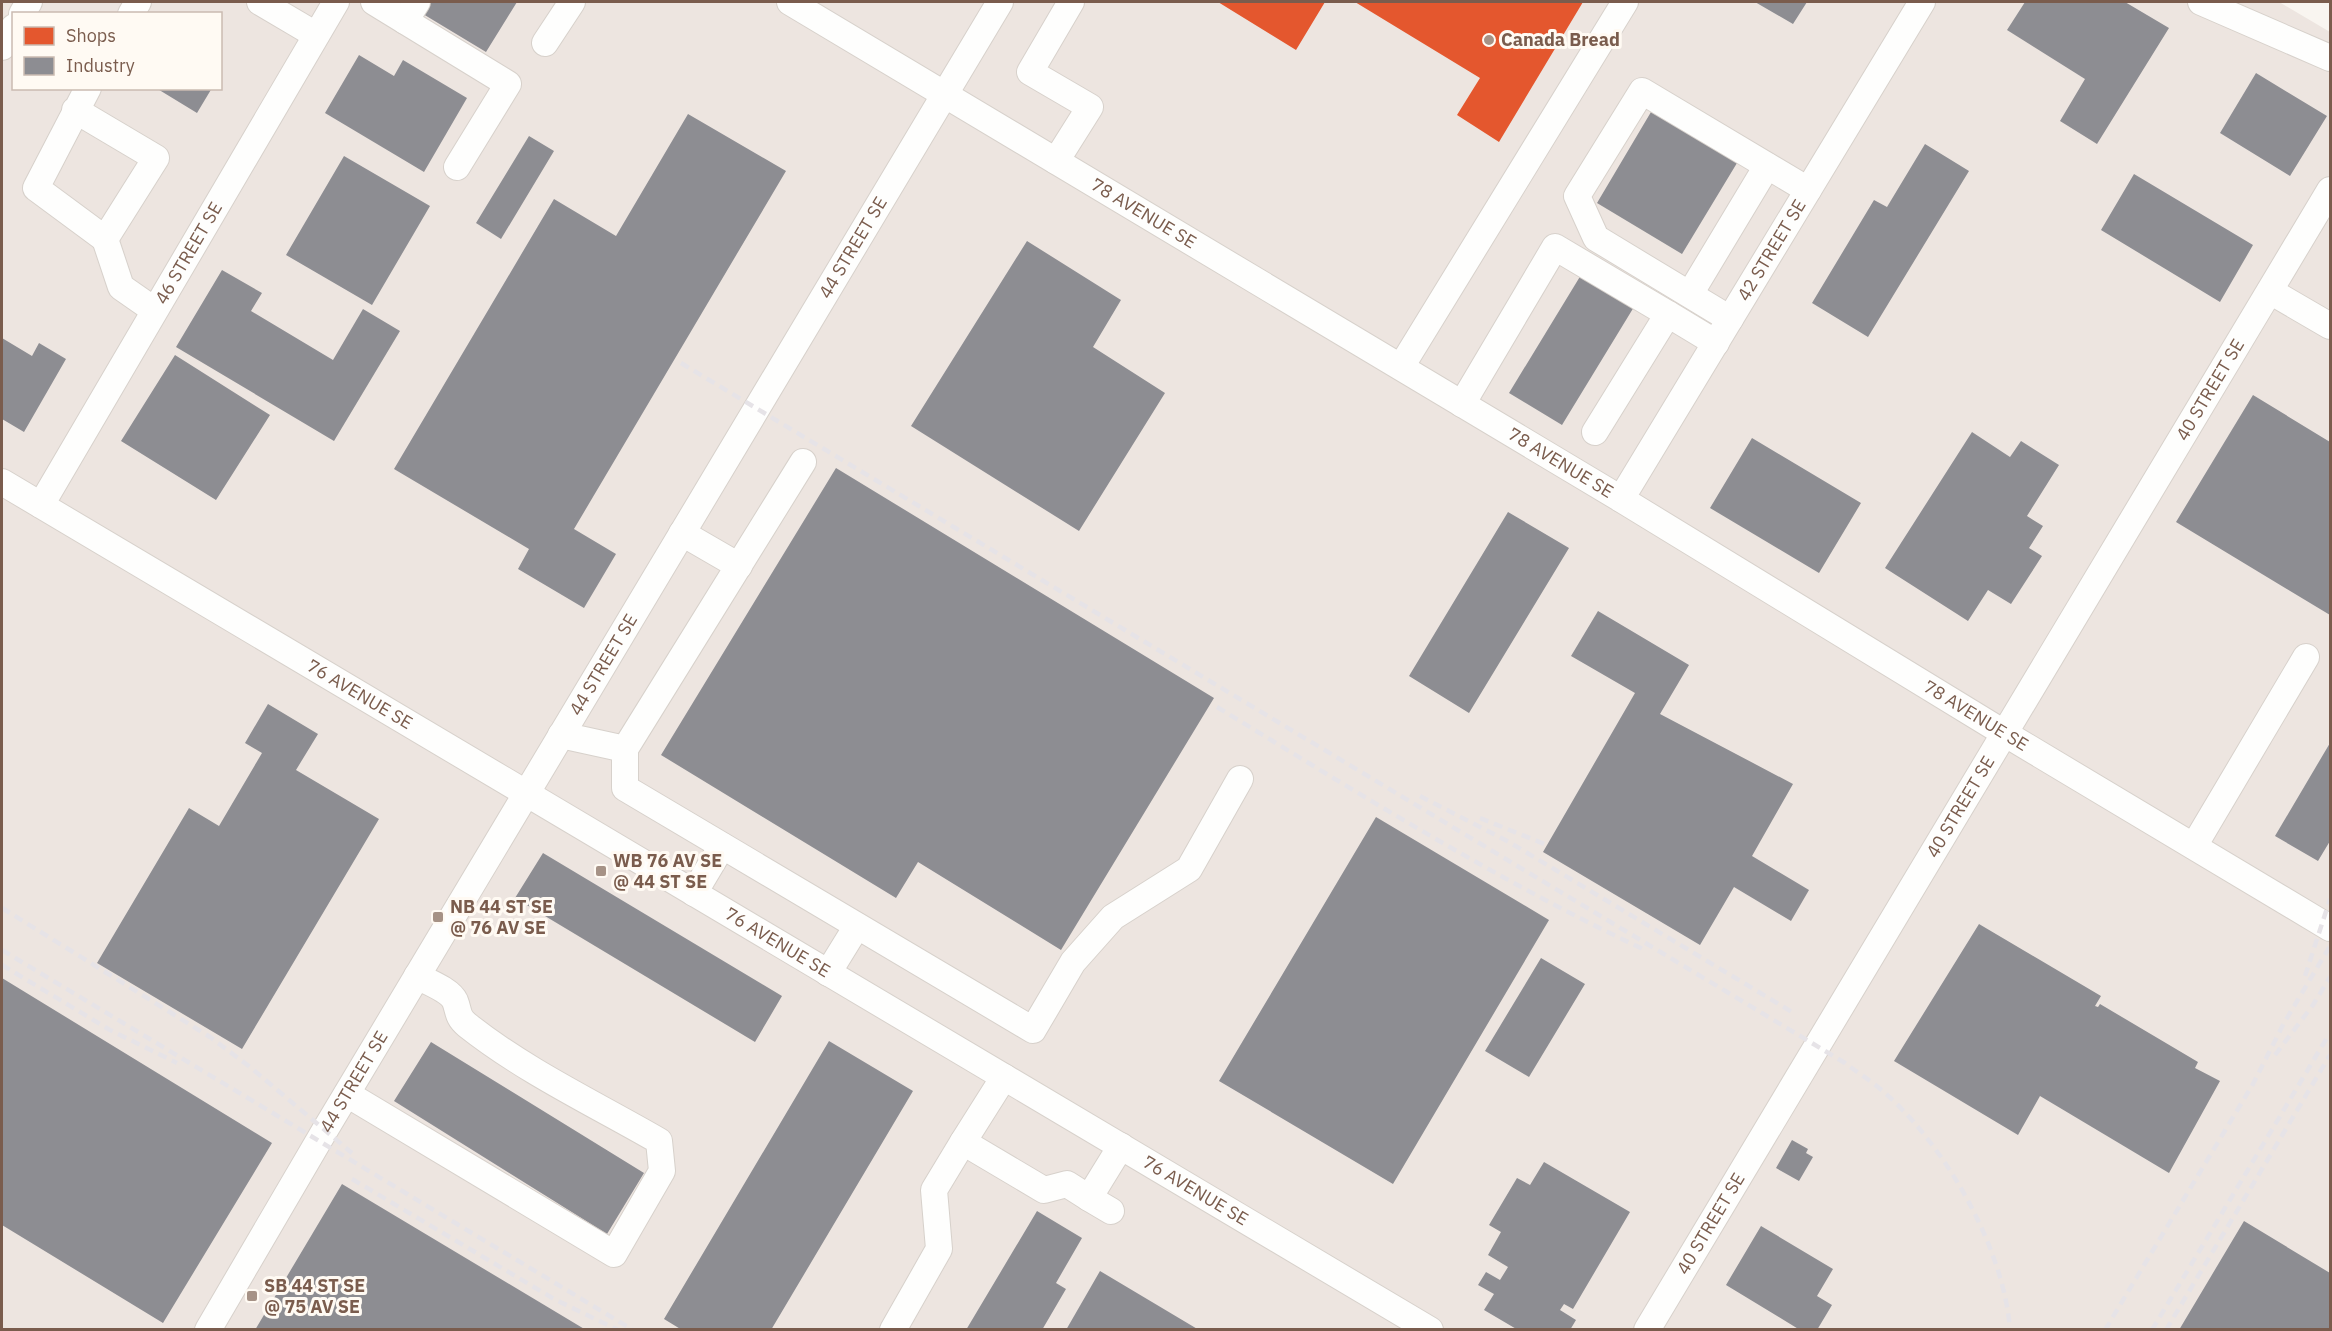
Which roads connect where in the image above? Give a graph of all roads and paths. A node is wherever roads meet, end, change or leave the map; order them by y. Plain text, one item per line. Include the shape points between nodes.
1 (260, 2) edge
2 (336, 2) edge
3 (374, 2) edge
4 (572, 2) edge
5 (790, 2) edge
6 (1000, 2) edge
7 (1071, 2) edge
8 (1625, 2) edge
9 (1922, 2) edge
10 (2201, 2) edge
11 (411, 11) edge
12 (12, 30) edge
13 (316, 35) junction
14 (545, 43) dead end
15 (2, 47) edge
16 (2331, 58) edge
17 (945, 94) junction
18 (81, 99) edge
19 (1056, 161) junction
20 (1767, 166) junction
21 (457, 167) dead end
22 (1808, 190) junction
23 (2331, 190) edge
24 (105, 239) junction
25 (2270, 291) junction
26 (1690, 294) junction
27 (154, 310) junction
28 (1668, 314) junction
29 (1730, 320) junction
30 (2331, 326) edge
31 (1716, 343) junction
32 (1401, 368) junction
33 (1462, 404) junction
34 (1595, 432) dead end
35 (803, 462) dead end
36 (2, 482) edge
37 (1621, 499) junction
38 (41, 505) junction
39 (682, 533) junction
40 (739, 566) junction
41 (2306, 657) dead end
42 (2004, 733) junction
43 (561, 735) junction
44 (625, 749) junction
45 (1240, 779) dead end
46 (526, 794) junction
47 (722, 846) junction
48 (2193, 846) junction
49 (694, 894) junction
50 (857, 926) junction
51 (2331, 928) edge
52 (828, 973) junction
53 (417, 976) junction
54 (1004, 1077) junction
55 (347, 1094) junction
56 (963, 1142) junction
57 (1121, 1146) junction
58 (1089, 1198) junction
59 (1111, 1211) dead end
60 (208, 1329) edge
61 (893, 1329) edge
62 (1430, 1329) edge
63 (1647, 1329) edge

1 - 13 street
2 - 13 street, 46 STREET SE
3 - 11 street
4 - 14 street
5 - 17 street, 78 AVENUE SE
6 - 17 street, 44 STREET SE
7 - 19 street via 1030,72 1090,107
8 - 32 street
9 - 22 street, 42 STREET SE
10 - 16 street
11 - 21 street via 507,84
12 - 15 street
13 - 27 street, 46 STREET SE
17 - 19 street, 78 AVENUE SE
17 - 39 street, 44 STREET SE
18 - 24 street via 36,188
18 - 24 street via 156,158
19 - 32 street, 78 AVENUE SE
20 - 22 street
20 - 26 street
20 - 26 street via 1642,91 1577,196 1596,238
22 - 29 street, 42 STREET SE
23 - 25 street, 40 STREET SE
24 - 27 street via 121,287
25 - 30 street
25 - 42 street, 40 STREET SE
26 - 29 street
27 - 38 street, 46 STREET SE
28 - 31 street
28 - 33 street via 1555,247
28 - 34 street
29 - 31 street, 42 STREET SE
31 - 37 street, 42 STREET SE
32 - 33 street, 78 AVENUE SE
33 - 37 street, 78 AVENUE SE
35 - 40 street
36 - 38 street, 76 AVENUE SE
37 - 42 street, 78 AVENUE SE
38 - 46 street, 76 AVENUE SE
39 - 40 street
39 - 43 street, 44 STREET SE
40 - 44 street
41 - 48 street
42 - 48 street, 78 AVENUE SE
42 - 63 street, 40 STREET SE
43 - 44 street
43 - 46 street, 44 STREET SE
44 - 47 street via 625,788
45 - 50 street via 1189,869 1113,917 1073,962 1034,1030
46 - 49 street, 76 AVENUE SE
46 - 53 street, 44 STREET SE
47 - 49 street
47 - 50 street
48 - 51 street, 78 AVENUE SE
49 - 52 street, 76 AVENUE SE
50 - 52 street
52 - 54 street, 76 AVENUE SE
53 - 55 street, 44 STREET SE
53 - 55 street via 450,994 464,1023 512,1056 659,1141 662,1171 614,1254
54 - 56 street
54 - 57 street, 76 AVENUE SE
55 - 60 street, 44 STREET SE
56 - 58 street via 1044,1190 1067,1184
56 - 61 street via 934,1190 939,1249
57 - 58 street
57 - 62 street, 76 AVENUE SE
58 - 59 street

